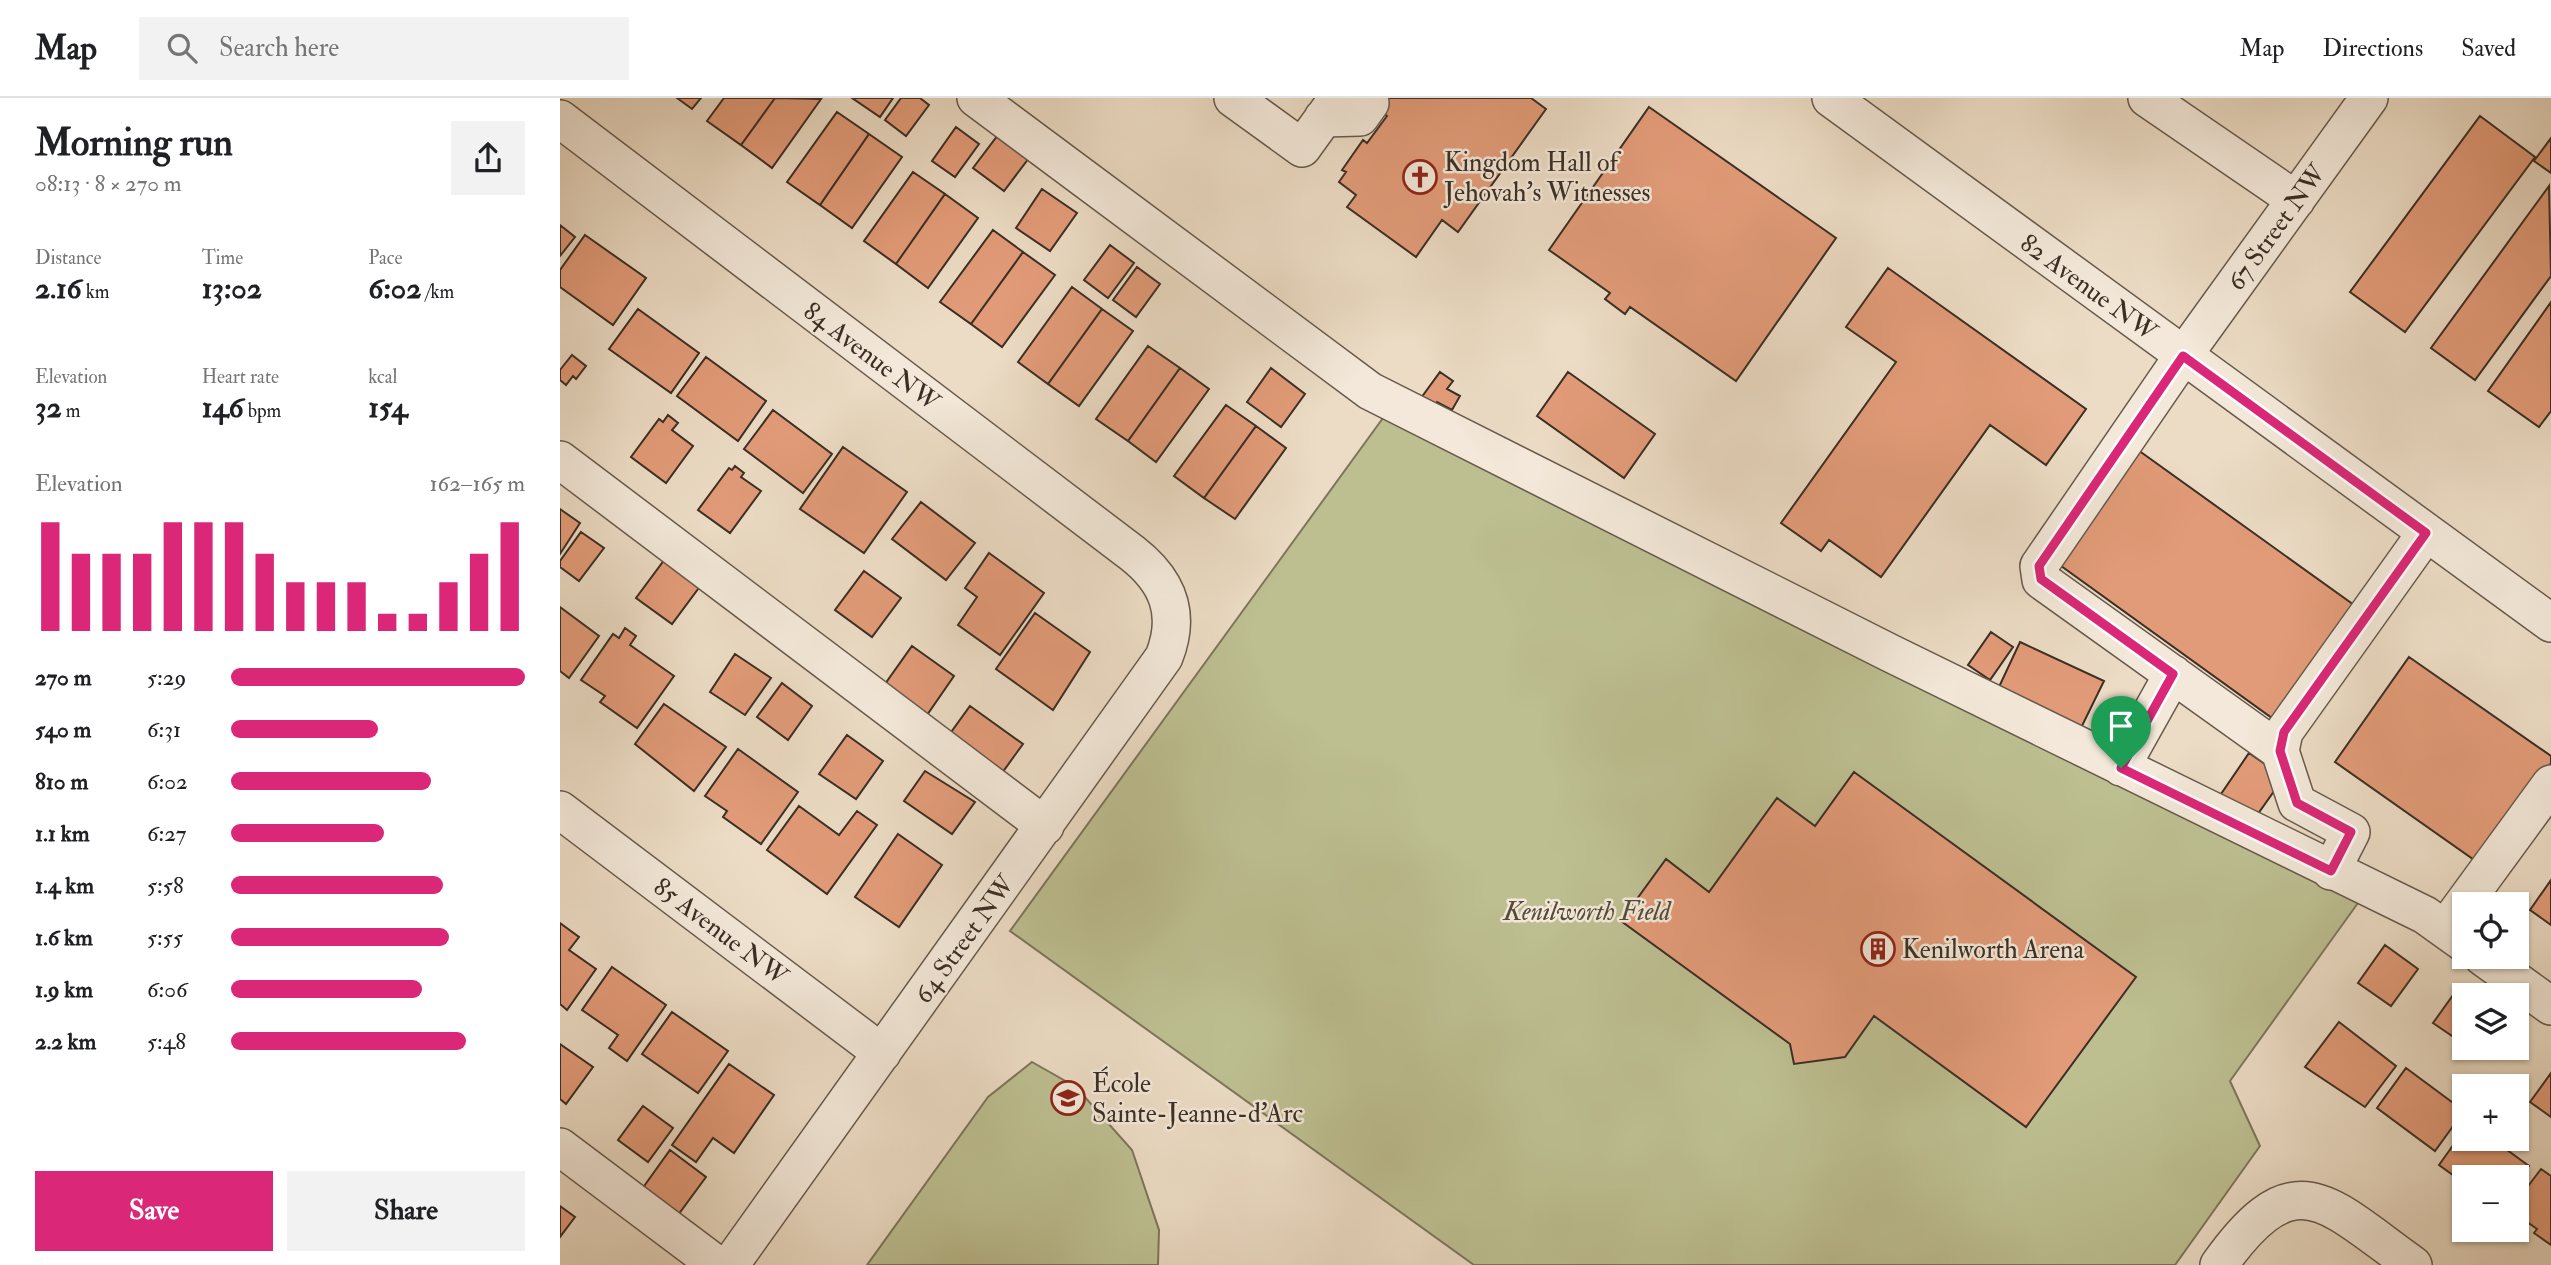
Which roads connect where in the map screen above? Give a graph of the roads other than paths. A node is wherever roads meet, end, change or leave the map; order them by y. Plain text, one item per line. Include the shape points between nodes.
1 (976, 98) edge
2 (1233, 98) edge
3 (1831, 98) edge
4 (2147, 98) edge
5 (2369, 98) edge
6 (1344, 106) edge
7 (560, 119) edge
8 (2295, 200) junction
9 (2183, 356) junction
10 (560, 460) edge
11 (2426, 533) junction
12 (1171, 604) joint
13 (2551, 623) edge
14 (2173, 674) junction
15 (2280, 751) junction
16 (2121, 768) junction
17 (2551, 784) edge
18 (560, 810) edge
19 (1045, 827) junction
20 (2331, 871) junction
21 (2482, 892) edge
22 (2452, 935) edge
23 (2500, 969) edge
24 (2551, 1006) edge
25 (883, 1053) junction
26 (560, 1147) edge
27 (717, 1265) edge
28 (730, 1265) edge
29 (2218, 1265) edge
30 (2413, 1265) edge

1 - 16 street via 1370,391
2 - 6 street via 1302,148
3 - 9 street, 82 Avenue NW
4 - 8 street
5 - 8 street, 67 Street NW
7 - 12 street, 84 Avenue NW via 1151,568
8 - 9 street, 67 Street NW
9 - 11 street, 82 Avenue NW
9 - 14 street, 67 Street NW via 2039,566 2041,579
10 - 19 street
11 - 13 street, 82 Avenue NW
11 - 15 street via 2284,732
12 - 19 street, 64 Street NW via 1171,640 1164,657
14 - 15 street, 67 Street NW
14 - 16 street
15 - 20 street via 2297,803 2351,832
16 - 20 street
17 - 21 street
18 - 25 street, 85 Avenue NW
19 - 25 street, 64 Street NW
20 - 22 street via 2425,915
23 - 24 street
25 - 28 street, 64 Street NW
26 - 27 street
29 - 30 street via 2256,1219 2279,1204 2308,1200 2323,1205

